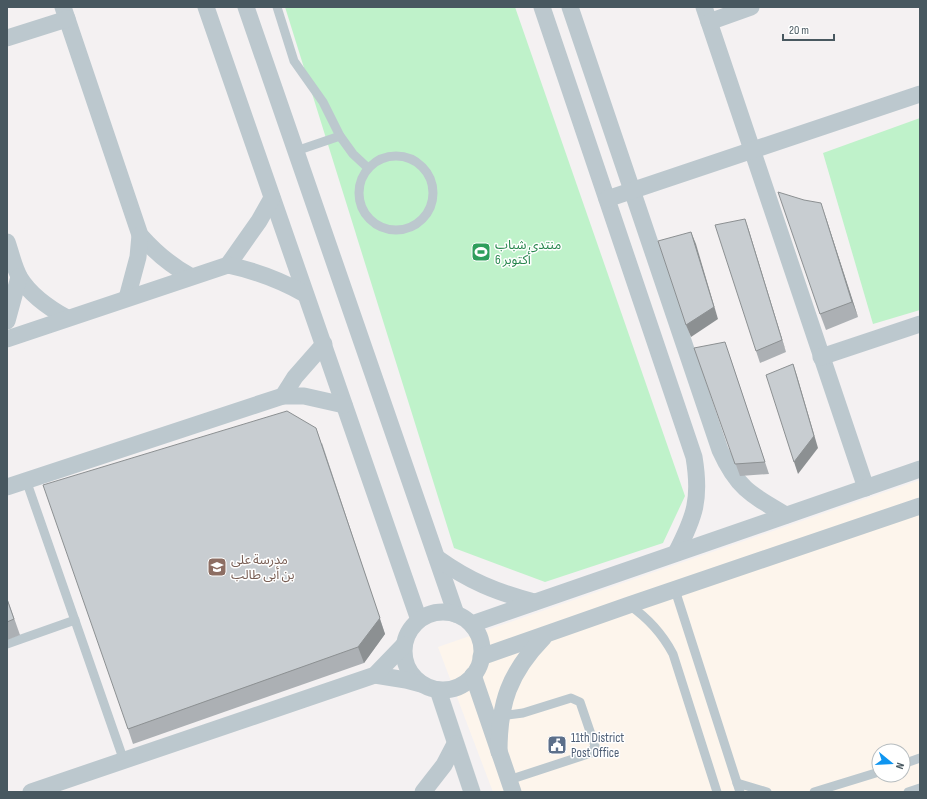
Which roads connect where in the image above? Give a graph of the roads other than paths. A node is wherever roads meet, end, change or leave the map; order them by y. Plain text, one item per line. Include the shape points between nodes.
1 (206, 7) edge
2 (246, 7) edge
3 (277, 7) edge
4 (542, 7) edge
5 (570, 7) edge
6 (751, 7) edge
7 (65, 13) edge
8 (707, 14) edge
9 (7, 38) edge
10 (920, 94) edge
11 (340, 136) junction
12 (752, 150) junction
13 (296, 151) junction
14 (368, 168) junction
15 (632, 190) junction
16 (272, 198) junction
17 (607, 199) junction
18 (140, 235) junction
19 (7, 242) edge
20 (228, 265) junction
21 (190, 276) junction
22 (19, 277) junction
23 (305, 294) junction
24 (127, 298) junction
25 (67, 318) junction
26 (7, 321) edge
27 (920, 324) edge
28 (7, 339) edge
29 (324, 344) junction
30 (822, 357) junction
31 (283, 396) junction
32 (344, 405) junction
33 (920, 469) edge
34 (26, 480) junction
35 (7, 487) edge
36 (866, 488) junction
37 (920, 506) edge
38 (786, 516) junction
39 (676, 553) junction
40 (437, 558) junction
41 (675, 590) junction
42 (534, 602) junction
43 (629, 605) junction
44 (456, 614) junction
45 (75, 620) junction
46 (419, 620) junction
47 (472, 624) junction
48 (546, 635) junction
49 (7, 644) edge
50 (404, 645) junction
51 (481, 657) junction
52 (375, 675) junction
53 (473, 675) junction
54 (421, 684) junction
55 (438, 690) junction
56 (501, 716) junction
57 (455, 744) junction
58 (499, 752) junction
59 (124, 761) junction
60 (871, 774) edge
61 (737, 783) junction
62 (511, 786) edge
63 (920, 788) edge
64 (31, 792) edge
65 (423, 792) edge
66 (472, 792) edge
67 (717, 792) edge
68 (740, 792) edge
69 (767, 792) edge
70 (814, 792) edge
71 (908, 792) edge

1 - 16 street
2 - 13 street
3 - 11 lane via 294,61 323,102
4 - 17 street
5 - 15 street
6 - 8 street
7 - 9 street
7 - 18 street
8 - 12 street
10 - 12 street
11 - 13 lane
11 - 14 lane via 352,154
12 - 15 street
12 - 30 street
13 - 40 street
14 - 14 lane via 363,176 359,195 363,209 372,221 380,226 398,230 417,223 424,217 429,209 433,190 429,176 420,164 412,159 393,155 375,162
15 - 17 street
15 - 38 street via 720,450 730,471 744,489
16 - 20 street via 260,221
16 - 23 street
17 - 39 street via 694,457 698,481 696,506
18 - 21 street via 166,261
18 - 24 street
19 - 22 street
20 - 21 street
20 - 23 street via 268,276
21 - 24 street
22 - 25 street via 43,303
22 - 26 street
23 - 29 street
24 - 25 street
25 - 28 street
27 - 30 street
29 - 31 street via 295,377
29 - 32 street
30 - 36 street
31 - 32 street via 304,396
31 - 34 street
32 - 46 street
33 - 36 street
34 - 35 street
34 - 45 lane
36 - 38 street
37 - 41 street
38 - 39 street
39 - 42 street
40 - 42 street via 482,586
40 - 44 street
41 - 43 street
41 - 61 lane
42 - 47 street
43 - 48 street
43 - 67 lane via 650,621 673,654
44 - 46 street via 430,614
44 - 47 street
45 - 49 lane
45 - 59 lane
46 - 50 street via 412,627
47 - 51 street via 479,635
48 - 51 street
48 - 56 street via 528,654 514,676 504,700
50 - 52 street
50 - 54 street via 405,660 411,673
51 - 53 street
52 - 54 street
52 - 59 street
53 - 55 street via 457,687
53 - 58 street
54 - 55 street
55 - 57 street
56 - 58 street
56 - 62 lane via 523,713 571,698 577,699 595,746 591,753
57 - 65 street via 444,765
57 - 66 street
58 - 62 street
59 - 64 street
60 - 70 lane
61 - 68 lane
61 - 69 lane
63 - 71 lane

